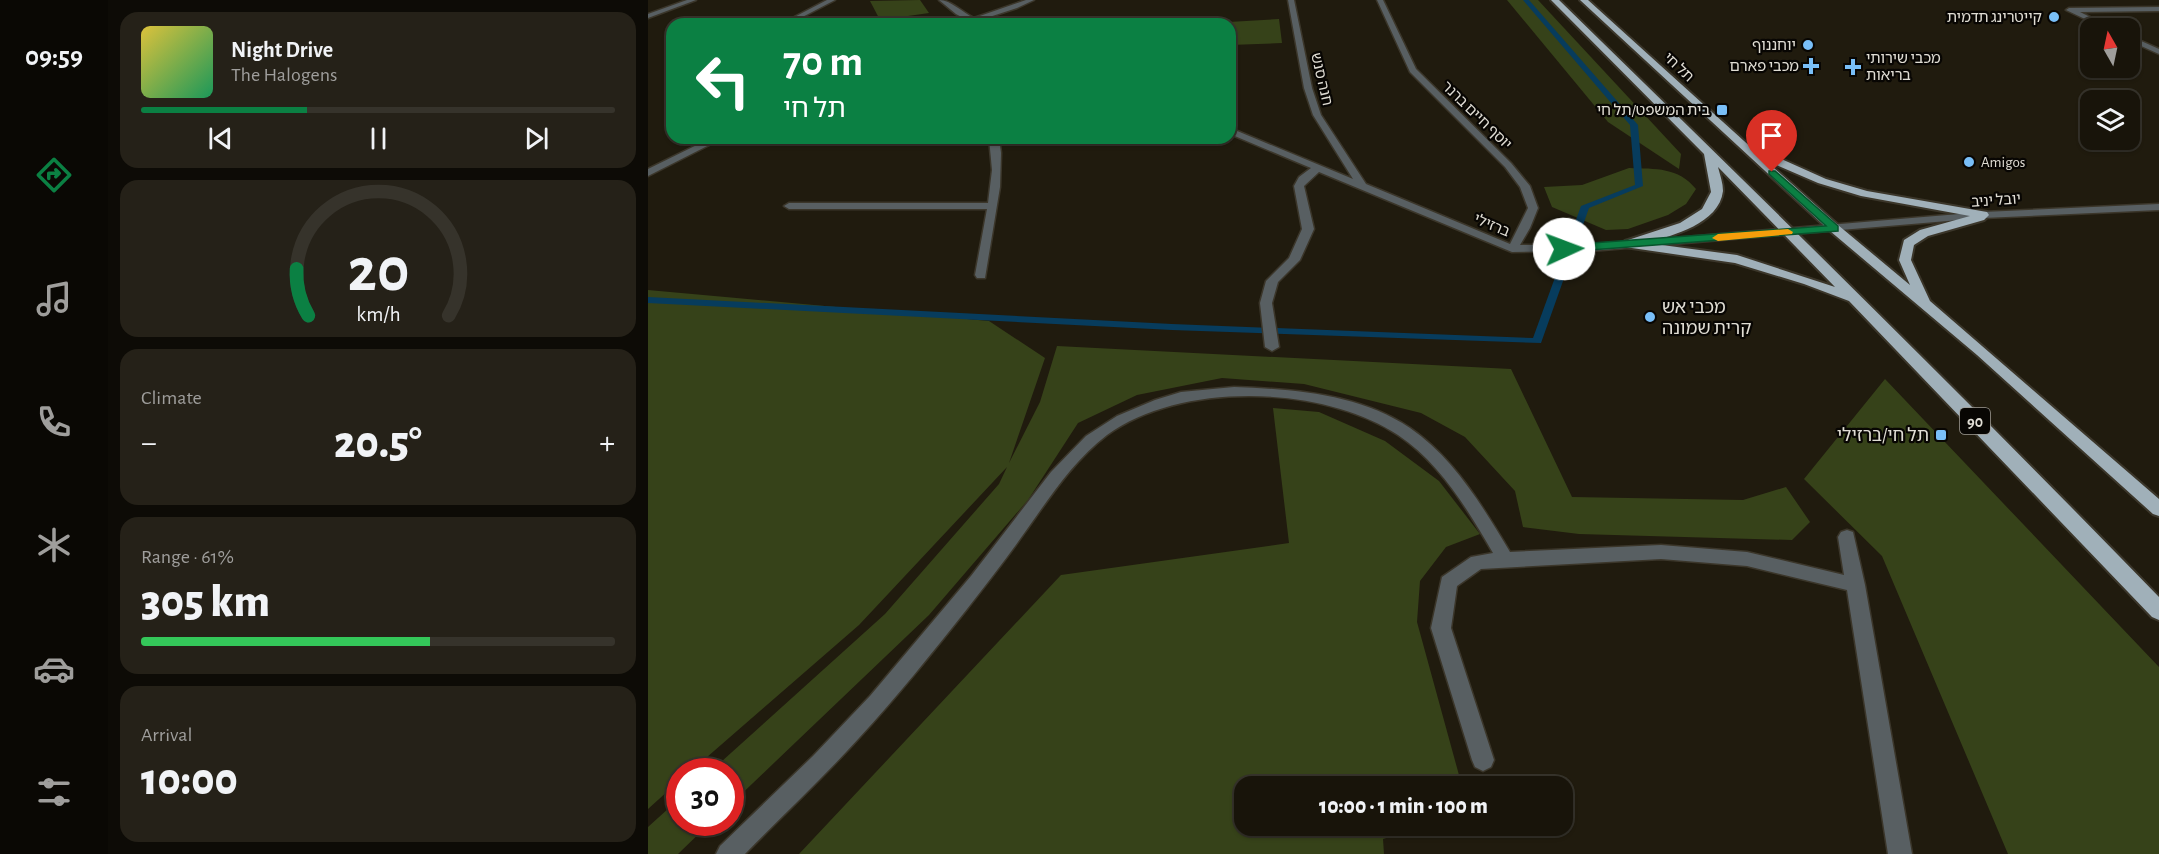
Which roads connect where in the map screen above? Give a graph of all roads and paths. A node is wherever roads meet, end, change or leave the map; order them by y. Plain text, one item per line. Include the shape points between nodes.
1 (693, 0) edge
2 (832, 0) edge
3 (942, 0) edge
4 (1031, 0) edge
5 (1291, 0) edge
6 (1380, 0) edge
7 (1555, 0) edge
8 (1584, 0) edge
9 (2159, 9) edge
10 (648, 16) edge
11 (796, 18) edge
12 (969, 18) edge
13 (988, 18) edge
14 (2087, 18) edge
15 (2140, 43) edge
16 (2159, 52) edge
17 (1236, 134) edge
18 (706, 144) edge
19 (995, 144) edge
20 (1741, 144) junction
21 (1709, 155) junction
22 (1317, 168) junction
23 (648, 173) edge
24 (1363, 187) junction
25 (789, 206) dead end
26 (991, 206) junction
27 (2159, 207) edge
28 (1983, 215) junction
29 (1834, 228) junction
30 (1789, 232) junction
31 (1629, 244) junction
32 (1512, 249) junction
33 (981, 275) dead end
34 (1856, 300) junction
35 (1927, 307) junction
36 (1272, 347) dead end
37 (2159, 509) edge
38 (1847, 537) dead end
39 (1505, 559) junction
40 (1856, 585) junction
41 (2159, 611) edge
42 (1483, 760) dead end
43 (728, 854) edge
44 (1900, 854) edge

1 - 10 street
2 - 11 street
3 - 12 street
4 - 13 street
5 - 24 street, חנה סנש via 1317,115
6 - 32 street, יוסף חיים ברנר via 1413,70 1525,186 1533,208
7 - 21 highway, 90
8 - 20 highway, תל חי
9 - 14 street via 2069,10
15 - 16 street
17 - 22 street, ברזילי
18 - 23 street
19 - 26 street via 996,181
20 - 28 highway via 1822,181 1866,194
20 - 29 highway, תל חי
21 - 30 highway, 90
21 - 31 highway via 1717,191 1712,204 1676,229
22 - 24 street, ברזילי
22 - 36 street via 1299,186 1308,229 1294,260 1272,281 1266,303
24 - 32 street, ברזילי
25 - 26 street
26 - 33 street
27 - 28 street, יובל יניב
28 - 29 street, יובל יניב
28 - 35 highway via 1924,233 1908,243 1905,260
29 - 30 street, ברזילי
29 - 35 highway, תל חי
30 - 31 street, ברזילי
30 - 34 highway, 90
31 - 32 street, ברזילי
31 - 34 highway via 1737,259
34 - 41 highway, 90
35 - 37 highway, תל חי
38 - 40 street
39 - 40 street via 1661,552 1747,559
39 - 42 street via 1477,562 1448,582 1441,628
39 - 43 street via 1474,505 1448,472 1404,431 1350,406 1238,392 1182,397 1135,412 1101,431 1057,474 954,610 852,732
40 - 44 street

